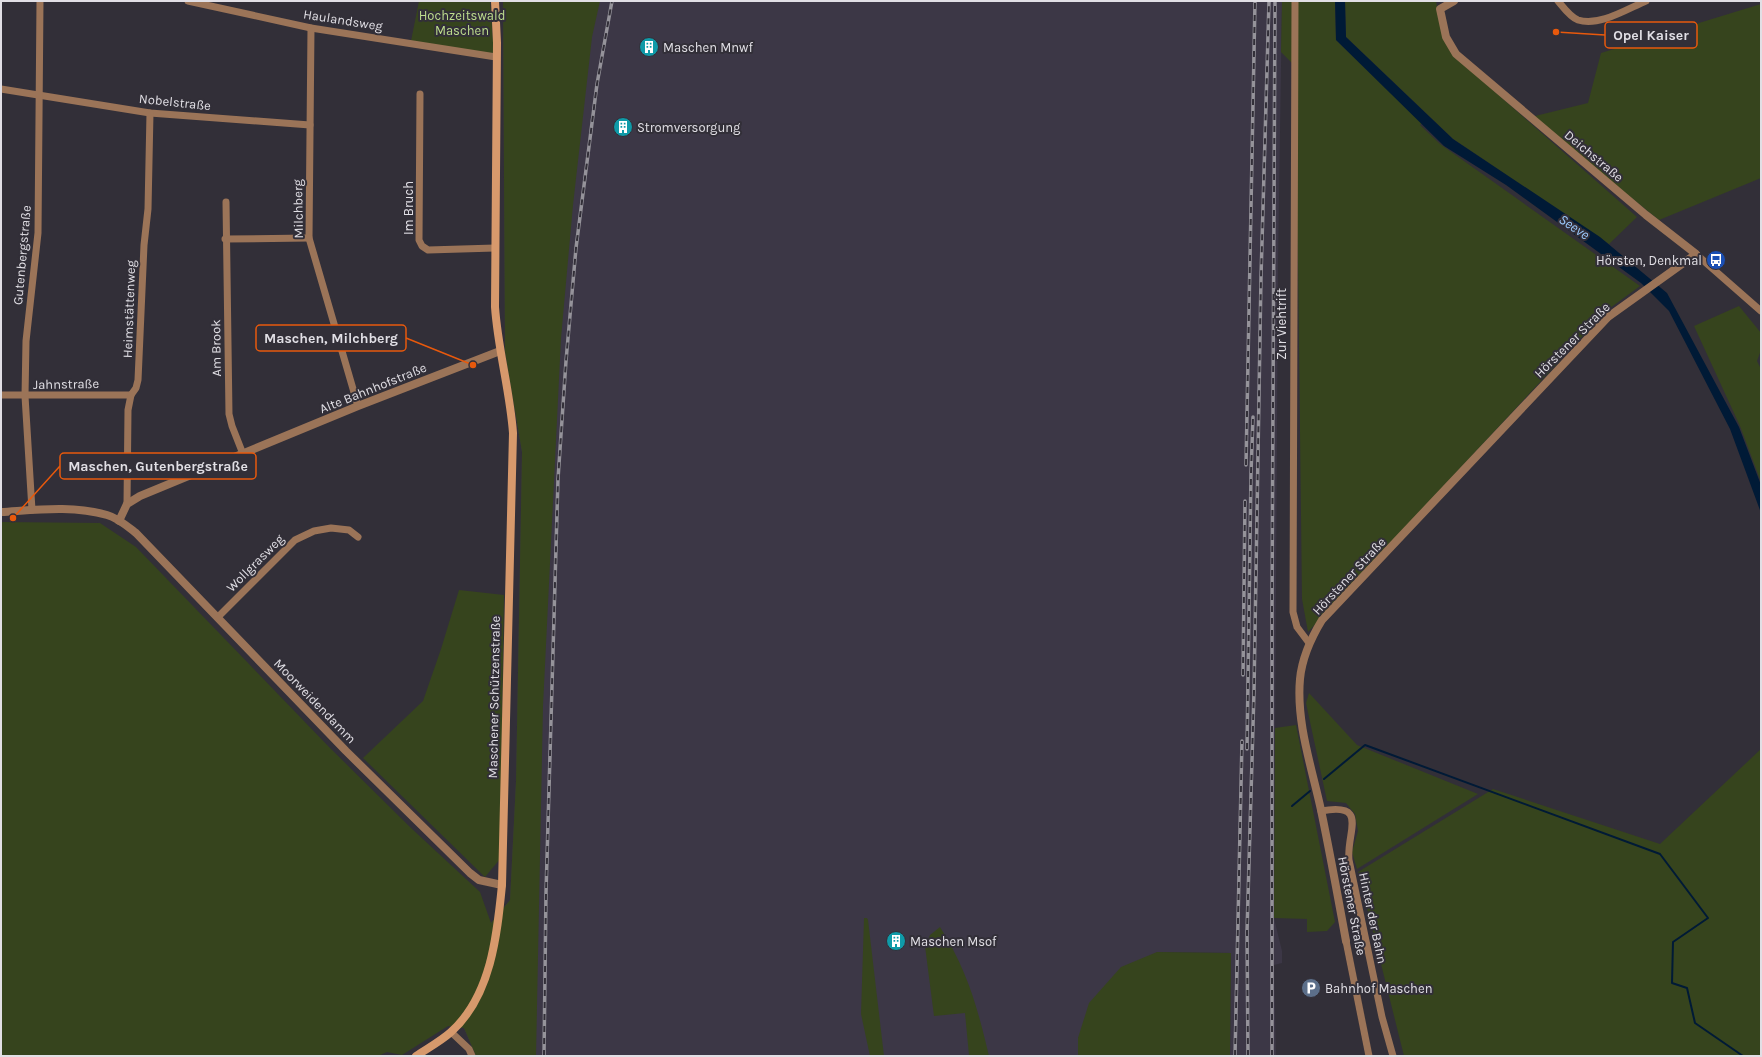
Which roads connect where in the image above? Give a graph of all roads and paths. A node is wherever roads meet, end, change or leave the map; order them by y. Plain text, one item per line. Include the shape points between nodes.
1 (40, 1) edge
2 (188, 1) edge
3 (495, 1) edge
4 (1295, 1) edge
5 (1454, 1) edge
6 (1558, 1) edge
7 (1646, 1) edge
8 (1440, 5) edge
9 (311, 28) junction
10 (496, 57) junction
11 (1, 89) edge
12 (40, 94) junction
13 (420, 94) dead end
14 (150, 113) junction
15 (310, 125) junction
16 (226, 202) dead end
17 (309, 238) junction
18 (225, 239) junction
19 (495, 248) junction
20 (1696, 254) junction
21 (1761, 311) edge
22 (500, 351) junction
23 (1, 395) edge
24 (131, 395) junction
25 (25, 396) junction
26 (358, 406) junction
27 (243, 454) junction
28 (127, 504) junction
29 (32, 510) junction
30 (1, 512) edge
31 (119, 521) junction
32 (358, 537) dead end
33 (218, 617) junction
34 (1309, 643) junction
35 (1321, 811) junction
36 (502, 885) junction
37 (1346, 941) joint
38 (451, 1032) junction
39 (416, 1056) edge
40 (472, 1056) edge
41 (1369, 1056) edge
42 (1393, 1056) edge

1 - 12 street, Gutenbergstraße
2 - 9 street, Haulandsweg
3 - 10 main road
4 - 34 street, Zur Viehtrift via 1293,612 1297,627
5 - 8 street
6 - 7 street via 1577,20 1590,22
8 - 20 street, Deichstraße via 1446,37 1456,54 1640,210
9 - 10 street, Haulandsweg
9 - 15 street, Milchberg
10 - 19 main road
11 - 12 street, Nobelstraße
12 - 14 street, Nobelstraße
12 - 25 street, Gutenbergstraße via 38,233 26,341
13 - 19 street, Im Bruch via 419,240 428,250
14 - 15 street, Nobelstraße
14 - 24 street, Heimstättenweg via 148,209 138,380
15 - 17 street, Milchberg
16 - 18 street, Am Brook
17 - 18 street
17 - 26 street, Milchberg
18 - 27 street, Am Brook via 229,414
19 - 22 main road via 495,307
20 - 21 street, Deichstraße
20 - 34 street, Hörstener Straße via 1608,317 1322,620
22 - 26 street, Alte Bahnhofstraße
22 - 36 main road, Maschener Schützenstraße via 510,399 513,433
23 - 25 street, Jahnstraße
24 - 25 street, Jahnstraße
24 - 28 street, Heimstättenweg via 128,410
25 - 29 street, Gutenbergstraße
26 - 27 street, Alte Bahnhofstraße
27 - 28 street, Alte Bahnhofstraße via 140,496
28 - 31 street
29 - 30 street
29 - 31 street via 88,511 108,515
31 - 33 street, Moorweidendamm via 136,533
32 - 33 street, Wollgrasweg via 349,530 331,528 314,531 295,540
33 - 36 street, Moorweidendamm via 346,751 470,873 479,880
34 - 35 street, Hörstener Straße via 1300,678 1299,700
35 - 37 street, Hörstener Straße
35 - 42 street, Hinter der Bahn via 1342,809 1349,813 1353,820 1348,849 1349,860 1382,1017
36 - 38 main road, Maschener Schützenstraße via 495,940 483,983 469,1011
37 - 41 street, Hörstener Straße
38 - 39 main road, Maschener Schützenstraße
38 - 40 street via 469,1049

